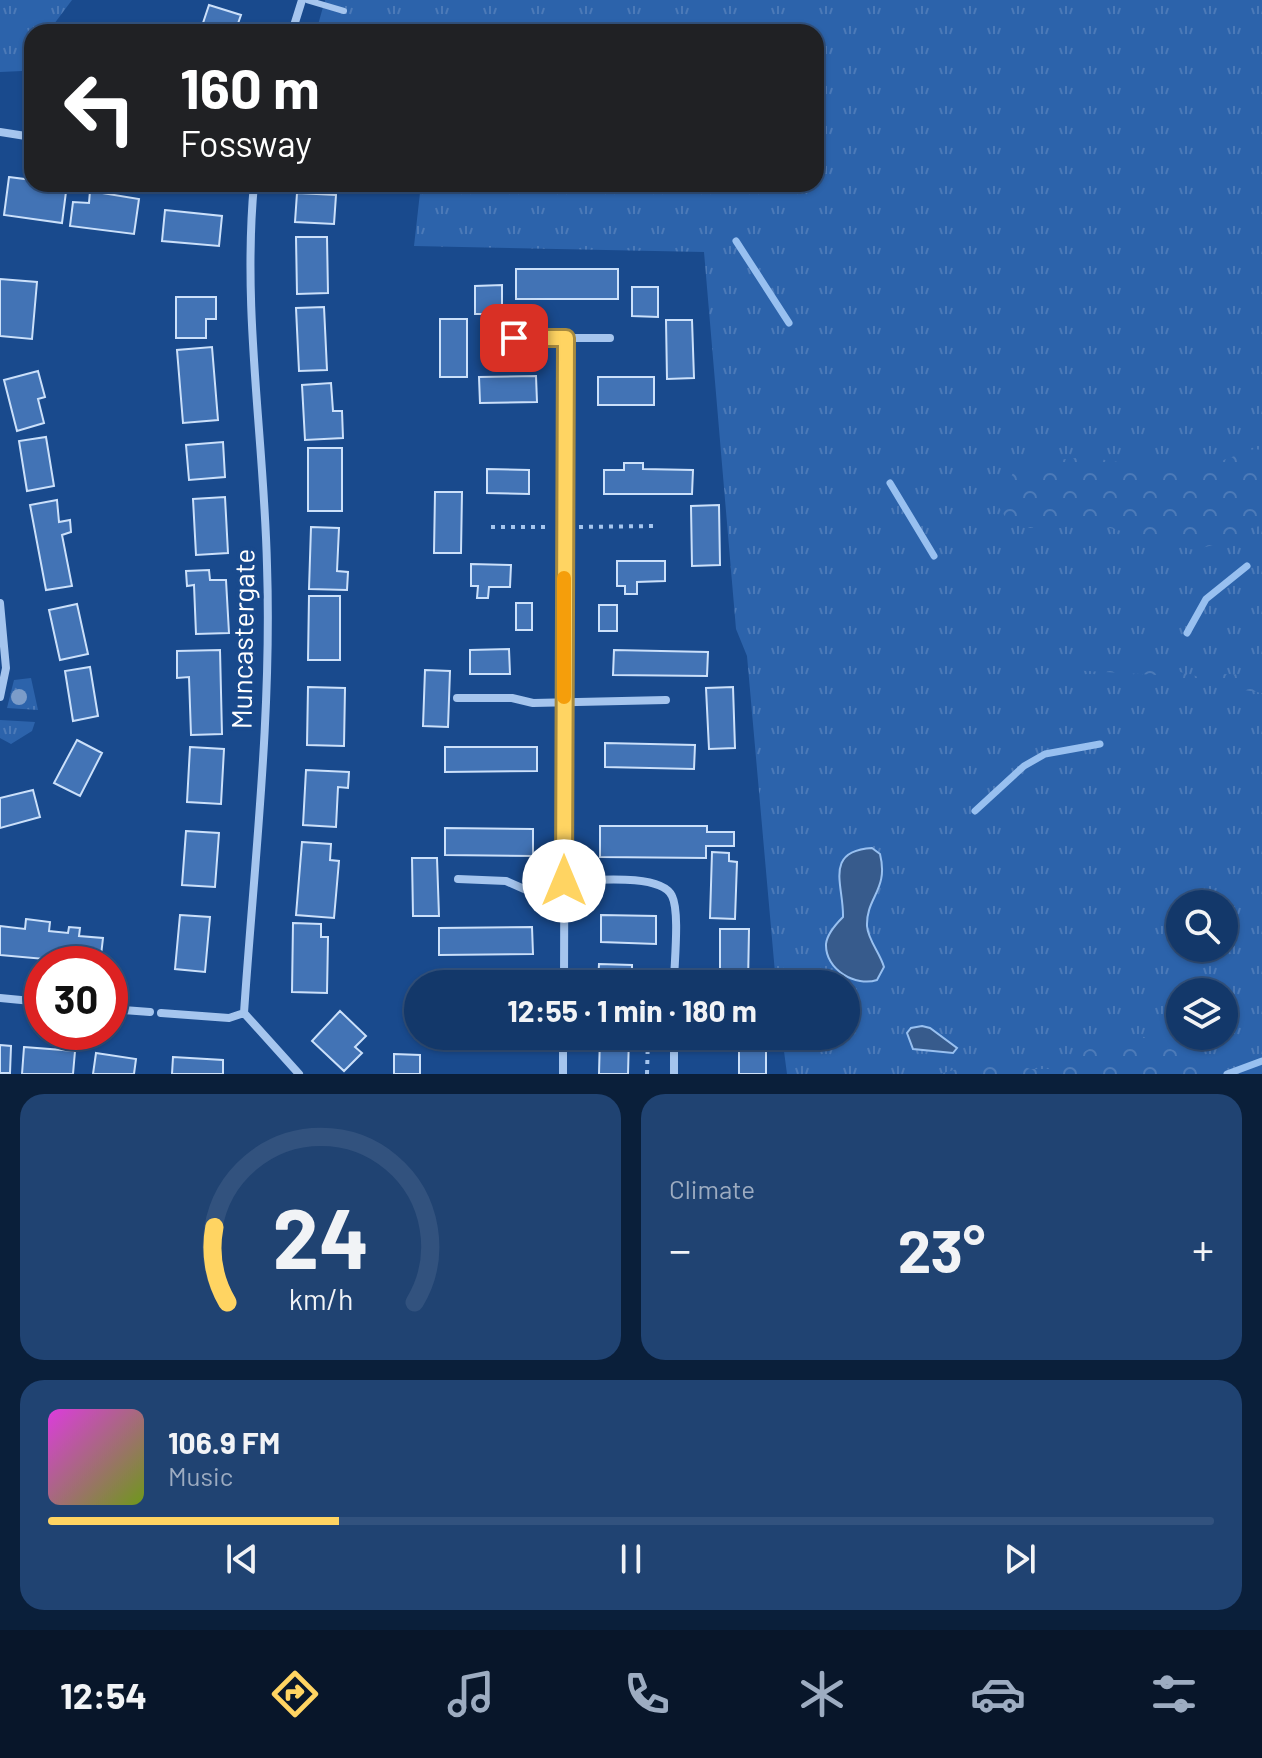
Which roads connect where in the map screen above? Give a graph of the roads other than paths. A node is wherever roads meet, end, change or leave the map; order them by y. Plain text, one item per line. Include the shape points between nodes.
1 (305, 0) edge
2 (344, 11) dead end
3 (295, 24) edge
4 (0, 132) edge
5 (24, 136) edge
6 (254, 192) edge
7 (514, 338) dead end
8 (566, 338) junction
9 (610, 338) dead end
10 (0, 603) edge
11 (0, 697) edge
12 (457, 698) dead end
13 (666, 700) dead end
14 (564, 703) junction
15 (458, 879) dead end
16 (564, 881) junction
17 (564, 896) junction
18 (564, 970) edge
19 (674, 970) edge
20 (0, 998) edge
21 (24, 1000) edge
22 (128, 1010) edge
23 (150, 1012) dead end
24 (161, 1013) dead end
25 (244, 1013) junction
26 (563, 1050) edge
27 (674, 1050) edge
28 (299, 1074) edge
29 (563, 1074) edge
30 (674, 1074) edge

1 - 2 lane
1 - 3 street
4 - 5 street
6 - 25 street, Muncastergate via 249,289 268,627
7 - 8 street
8 - 9 street
8 - 14 street
10 - 11 street via 6,668
12 - 14 street
13 - 14 street
14 - 16 street
15 - 17 street via 506,881 540,896
16 - 17 street
16 - 19 street via 650,881 665,887 674,900
17 - 18 street
20 - 21 street
22 - 23 street
24 - 25 street via 229,1018
25 - 28 street
26 - 29 street
27 - 30 street

